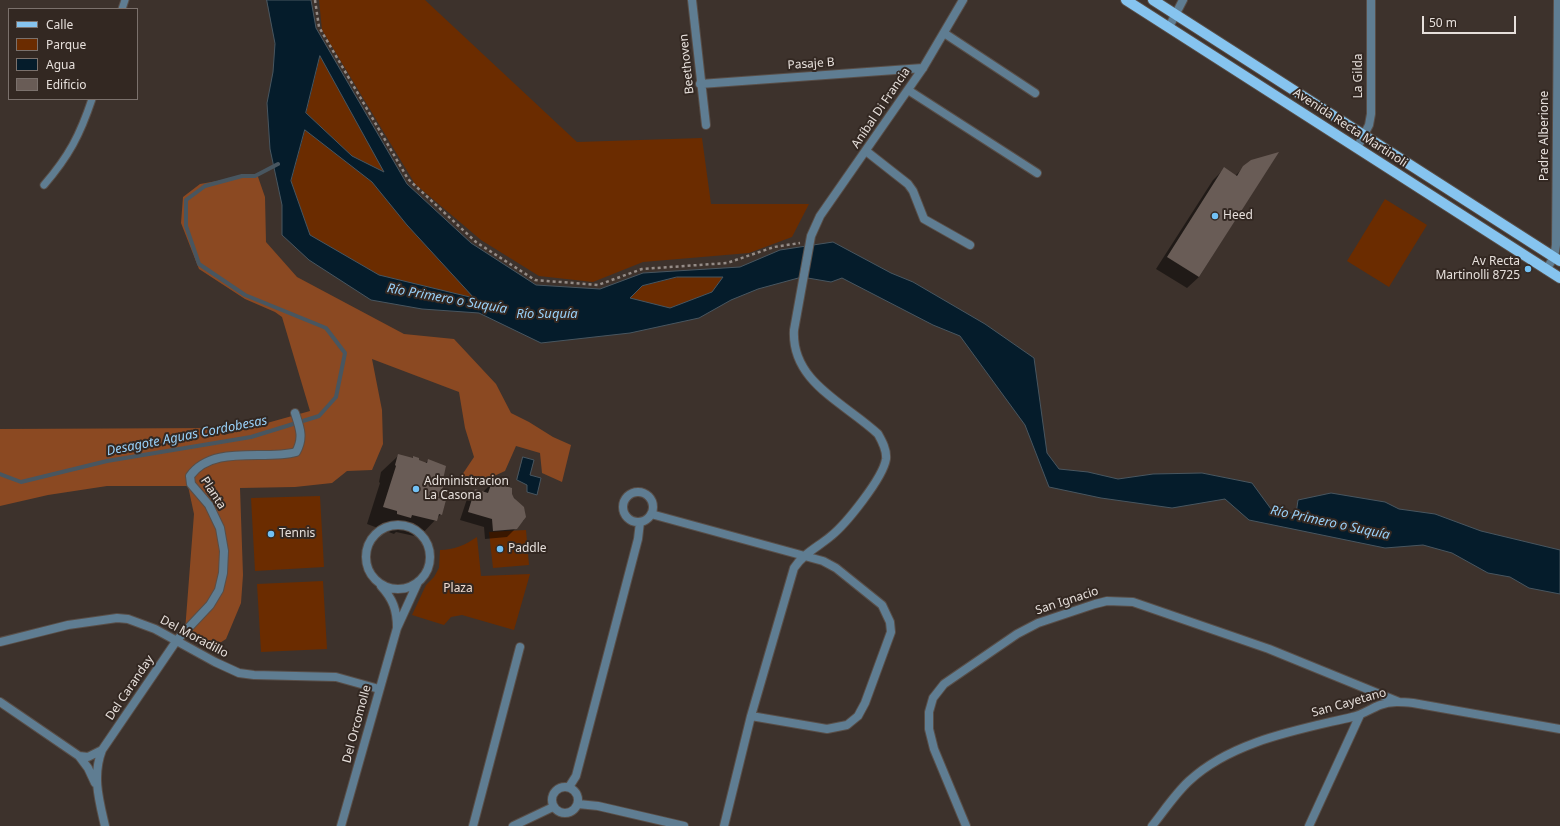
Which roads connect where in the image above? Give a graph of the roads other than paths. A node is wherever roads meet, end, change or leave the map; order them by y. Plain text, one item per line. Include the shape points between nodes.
1 (692, 0) edge
2 (962, 0) edge
3 (1126, 0) edge
4 (1153, 0) edge
5 (1182, 0) edge
6 (1371, 0) edge
7 (1558, 0) edge
8 (1176, 15) junction
9 (1559, 15) edge
10 (1169, 27) junction
11 (944, 33) junction
12 (923, 68) junction
13 (700, 84) junction
14 (908, 90) junction
15 (1035, 93) dead end
16 (92, 100) edge
17 (706, 125) dead end
18 (1364, 135) junction
19 (1357, 148) junction
20 (866, 151) junction
21 (1037, 173) dead end
22 (44, 185) dead end
23 (970, 245) dead end
24 (1557, 259) edge
25 (1546, 270) junction
26 (1560, 278) edge
27 (296, 413) dead end
28 (651, 514) junction
29 (640, 522) junction
30 (805, 554) junction
31 (378, 582) junction
32 (418, 582) junction
33 (397, 628) junction
34 (177, 640) junction
35 (0, 642) edge
36 (520, 647) dead end
37 (379, 689) junction
38 (0, 702) edge
39 (1399, 702) junction
40 (1360, 715) junction
41 (751, 716) junction
42 (1560, 729) edge
43 (102, 750) junction
44 (79, 756) junction
45 (96, 786) junction
46 (568, 787) junction
47 (578, 804) junction
48 (553, 807) junction
49 (105, 826) edge
50 (341, 826) edge
51 (473, 826) edge
52 (513, 826) edge
53 (684, 826) edge
54 (724, 826) edge
55 (966, 826) edge
56 (1152, 826) edge
57 (1309, 826) edge

1 - 13 street, Beethoven
2 - 11 street, Aníbal Di Francia
3 - 10 main road, Avenida Recta Martinoli
4 - 8 main road, Avenida Recta Martinoli
5 - 8 street
6 - 18 street, La Gilda via 1371,114
7 - 9 street, Padre Alberione
8 - 10 street
8 - 18 main road, Avenida Recta Martinoli
9 - 24 street, Padre Alberione
10 - 19 main road, Avenida Recta Martinoli
11 - 12 street, Aníbal Di Francia
11 - 15 street
12 - 13 street, Pasaje B
12 - 14 street, Aníbal Di Francia
13 - 17 street, Beethoven
14 - 20 street, Aníbal Di Francia
14 - 21 street
16 - 22 lane via 79,136 64,162
18 - 19 street, La Gilda
18 - 24 main road, Avenida Recta Martinoli
19 - 25 main road, Avenida Recta Martinoli
20 - 23 street via 908,184 924,219
20 - 30 street, Aníbal Di Francia via 814,227 793,342 796,355 808,376 878,434 884,444 886,458 884,468 843,524
24 - 25 street, Padre Alberione
25 - 26 main road, Avenida Recta Martinoli
27 - 34 street, Planta via 301,431 301,443 296,452 286,455 230,456 211,461 194,470 190,476 191,484 209,505 220,528 224,573 219,590 210,605
28 - 29 street
28 - 29 street via 652,504 648,496 638,492 629,495 623,502 624,512 630,520
28 - 30 street
29 - 46 street via 638,539 576,776
30 - 41 street, Aníbal Di Francia via 794,568
30 - 41 street via 836,568 882,605 889,617 891,632 865,703 858,716 847,725 827,729
31 - 32 street via 398,589 408,588
31 - 32 street via 370,574 367,564 369,544 375,535 384,529 404,526 414,529 428,545 429,565 425,575
31 - 33 street via 394,603
32 - 33 street
33 - 37 street, Del Orcomolle
34 - 35 street, Del Moradillo via 145,625 117,618 68,625
34 - 37 street, Del Moradillo via 239,673 336,677
34 - 43 street, Del Caranday
36 - 51 street
37 - 50 street, Del Orcomolle
38 - 44 street
39 - 40 street, San Cayetano via 1382,705
39 - 42 street, San Cayetano
39 - 55 street, San Ignacio via 1269,649 1150,607 1120,600 1095,604 1038,623 1017,634 944,684 933,698 929,712 929,729 934,749
40 - 56 street, San Cayetano via 1292,732 1240,750 1215,762 1188,782
40 - 57 street
41 - 54 street, Aníbal Di Francia
43 - 44 street via 88,757
43 - 45 street, Del Caranday via 97,766
44 - 45 street
45 - 49 street, Del Caranday
46 - 47 street via 576,792
46 - 48 street via 556,790 552,798
47 - 48 street via 568,813 560,812
47 - 53 street via 598,806
48 - 52 street

